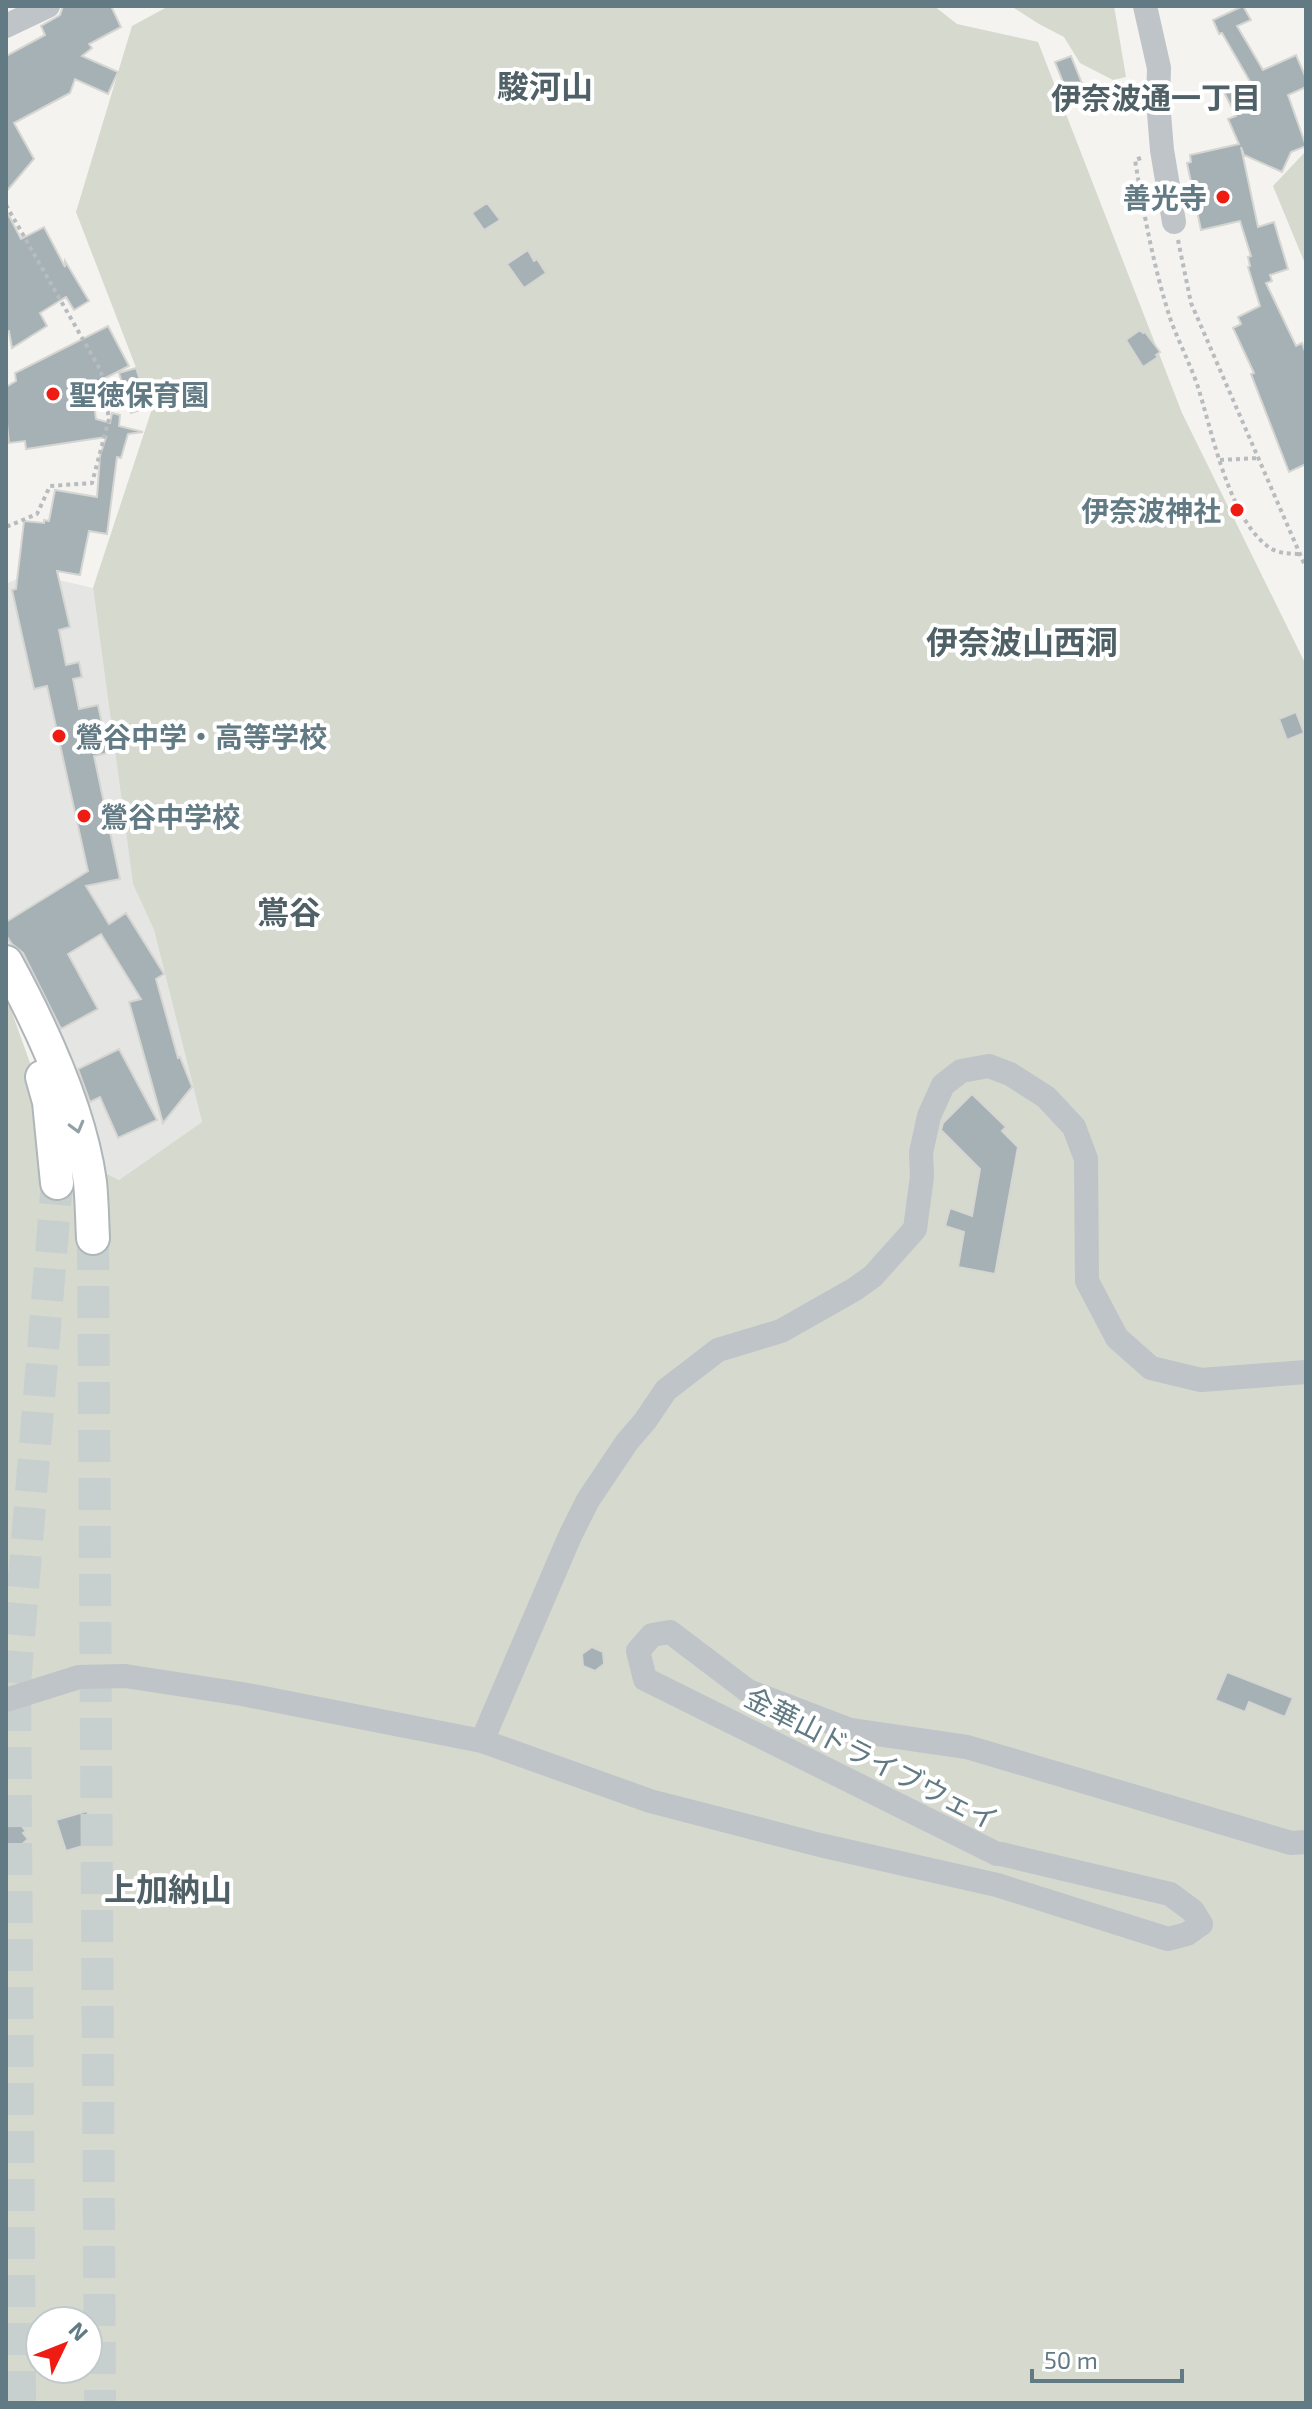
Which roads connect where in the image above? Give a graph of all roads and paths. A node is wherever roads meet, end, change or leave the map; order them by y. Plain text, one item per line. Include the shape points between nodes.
1 (48, 6) edge
2 (1145, 6) edge
3 (6, 26) edge
4 (1162, 150) junction
5 (6, 205) edge
6 (1174, 222) joint
7 (1259, 458) junction
8 (1220, 460) junction
9 (6, 527) edge
10 (1300, 554) junction
11 (1306, 568) edge
12 (10, 970) edge
13 (57, 1183) tunnel mouth
14 (93, 1238) tunnel mouth
15 (1306, 1372) edge
16 (6, 1700) edge
17 (482, 1741) junction
18 (1306, 1842) edge

1 - 3 street
2 - 4 street via 1159,68
4 - 6 street
4 - 8 path via 1135,160 1148,238
5 - 9 path via 101,371 109,419 92,483 50,486 37,514
6 - 7 path via 1191,303
7 - 8 path
7 - 10 path
8 - 10 path via 1242,515 1265,544 1280,553
10 - 11 path
12 - 13 main road via 49,1102
12 -> 14 main road via 75,1119 89,1181
15 - 17 street via 1201,1380 1151,1368 1117,1338 1087,1281 1086,1159 1074,1127 1046,1097 1010,1074 989,1066 961,1071 943,1085 929,1116 915,1229 873,1276 781,1331 718,1350 666,1390 627,1442 570,1536
16 - 17 street, 金華山ドライブウェイ via 79,1677 125,1676
17 - 18 street, 金華山ドライブウェイ via 650,1801 997,1885 1168,1939 1201,1924 1170,1894 997,1854 645,1679 638,1651 652,1635 670,1632 748,1691 850,1730 967,1747 1291,1843

